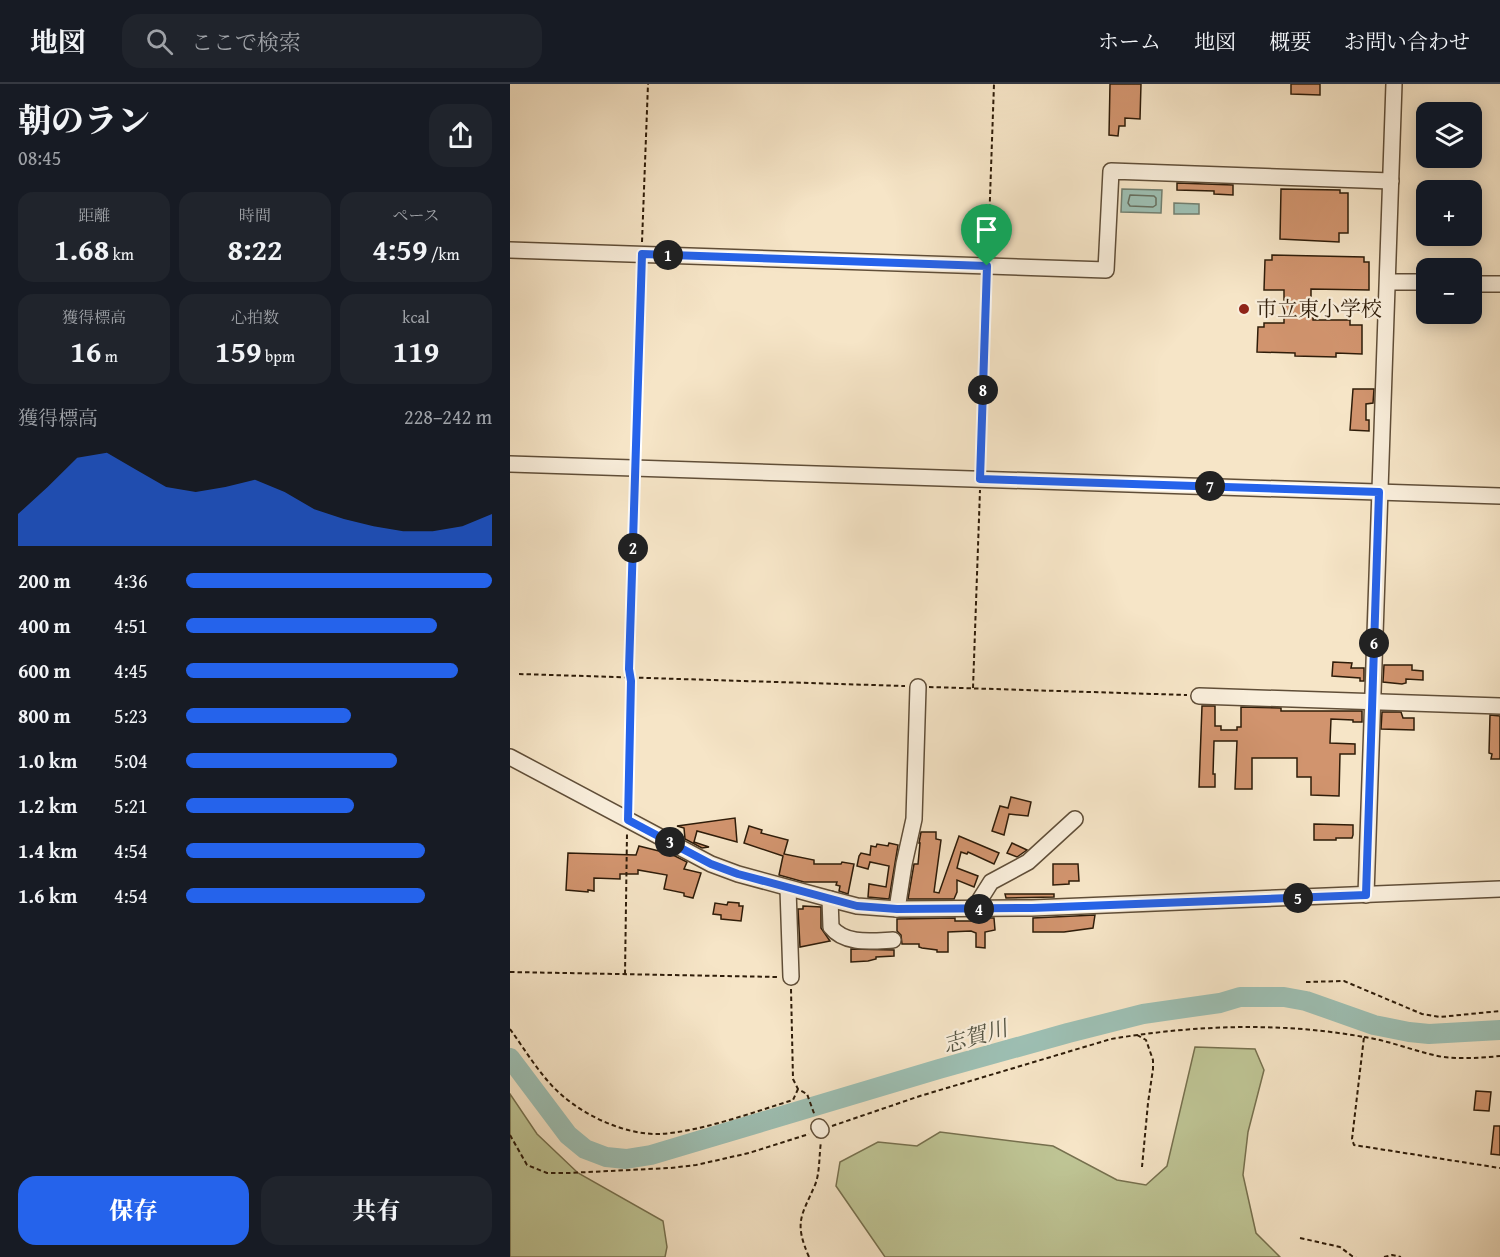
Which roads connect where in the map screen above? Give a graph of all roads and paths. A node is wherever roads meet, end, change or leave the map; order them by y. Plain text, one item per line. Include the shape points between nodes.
1 (648, 84) edge
2 (994, 84) edge
3 (1394, 84) edge
4 (1391, 181) junction
5 (510, 250) edge
6 (642, 254) junction
7 (987, 266) junction
8 (1389, 282) junction
9 (1416, 282) edge
10 (1482, 284) edge
11 (1500, 284) edge
12 (510, 464) edge
13 (635, 468) junction
14 (980, 479) junction
15 (1379, 492) junction
16 (1500, 496) edge
17 (519, 674) dead end
18 (630, 676) junction
19 (918, 687) junction
20 (973, 688) junction
21 (1199, 696) joint
22 (1372, 701) junction
23 (1500, 706) edge
24 (510, 757) edge
25 (1075, 819) dead end
26 (628, 820) junction
27 (788, 889) junction
28 (1500, 890) edge
29 (1366, 895) junction
30 (830, 899) junction
31 (897, 909) junction
32 (974, 909) junction
33 (893, 940) dead end
34 (510, 972) edge
35 (625, 974) junction
36 (791, 978) junction
37 (1306, 982) dead end
38 (1500, 1011) edge
39 (510, 1029) edge
40 (1137, 1035) junction
41 (1364, 1037) junction
42 (1500, 1056) edge
43 (798, 1089) junction
44 (820, 1129) junction
45 (510, 1135) edge
46 (1142, 1167) dead end
47 (1500, 1168) edge
48 (1300, 1238) dead end
49 (809, 1257) edge
50 (1356, 1257) edge
51 (1384, 1257) edge
52 (1401, 1257) edge

1 - 6 path
2 - 7 path
3 - 4 street
4 - 7 street via 1112,171 1106,270
4 - 8 street
5 - 6 street
6 - 7 street
6 - 13 path
7 - 14 path
8 - 9 street
8 - 15 street
10 - 11 street
12 - 13 street
13 - 14 street
13 - 18 path
14 - 15 street
14 - 20 path
15 - 16 street
15 - 22 street
17 - 18 path
18 - 19 path
18 - 26 path
19 - 20 path
19 - 31 street via 914,819
20 - 21 path
21 - 22 street
22 - 23 street
22 - 29 street
24 - 26 street
25 - 32 street via 1028,862 992,882
26 - 27 street via 711,864
26 - 35 path
27 - 30 street
27 - 36 street
28 - 29 street
29 - 32 street
30 - 31 street
30 - 33 street via 831,927 843,938
31 - 32 street
34 - 35 path
35 - 36 path
36 - 43 path via 793,1073
37 - 38 path via 1344,981 1422,1014 1440,1017
39 - 43 path via 564,1097 610,1124 638,1131 660,1134 740,1116 793,1100
40 - 41 path via 1277,1027
40 - 44 path via 1086,1045
40 - 46 path via 1146,1040 1153,1060
41 - 42 path via 1442,1056
41 - 47 path via 1354,1145
43 - 44 path via 809,1098
44 - 45 path via 696,1165 568,1173 547,1173 528,1165
44 - 49 path via 816,1183 800,1224
48 - 50 path via 1340,1247
51 - 52 path

